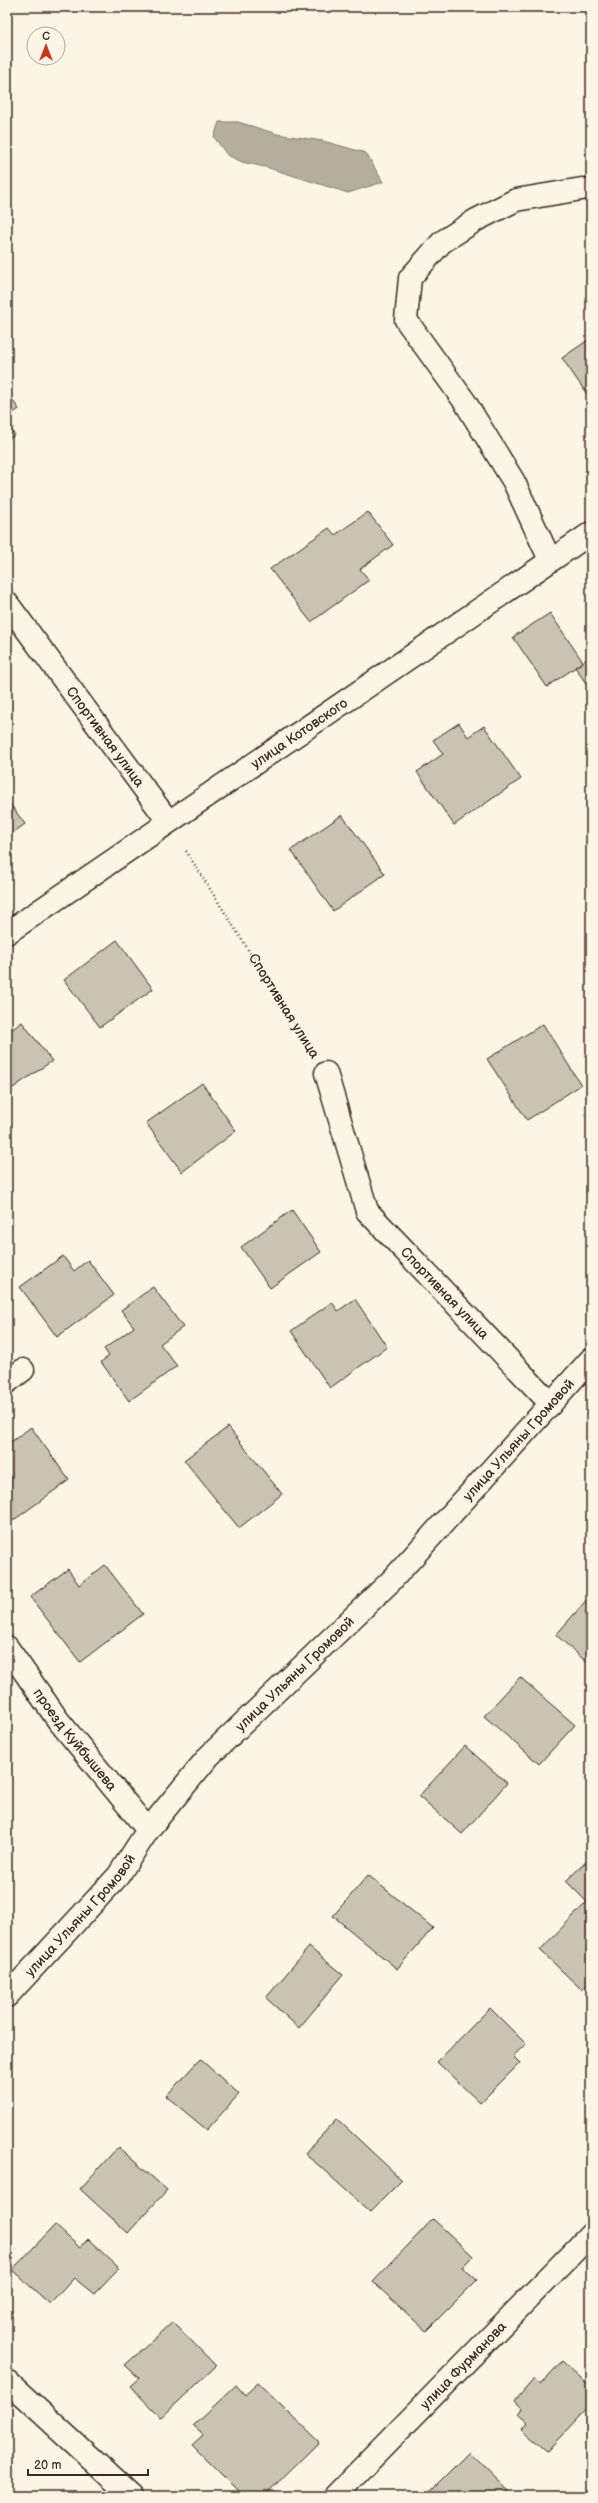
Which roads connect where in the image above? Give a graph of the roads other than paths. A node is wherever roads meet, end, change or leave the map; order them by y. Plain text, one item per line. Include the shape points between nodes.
1 (582, 190) dead end
2 (591, 533) edge
3 (550, 560) junction
4 (7, 603) edge
5 (168, 821) junction
6 (7, 933) edge
7 (326, 1073) road end
8 (591, 1359) edge
9 (552, 1404) junction
10 (7, 1647) edge
11 (148, 1830) junction
12 (7, 1996) edge
13 (591, 2234) edge
14 (7, 2381) edge
15 (132, 2496) edge
16 (335, 2496) edge

1 - 3 street via 516,200 476,220 442,242 410,278 406,320 466,402 510,476
2 - 3 street, улица Котовского
3 - 5 street, улица Котовского
4 - 5 street, Спортивная улица
5 - 6 street, улица Котовского
7 - 9 street, Спортивная улица via 367,1211
8 - 9 street, улица Ульяны Громовой
9 - 11 street, улица Ульяны Громовой via 392,1580 209,1756
10 - 11 street, проезд Куйбышева via 58,1720
11 - 12 street, улица Ульяны Громовой via 118,1876
13 - 16 street, улица Фурманова
14 - 15 street

